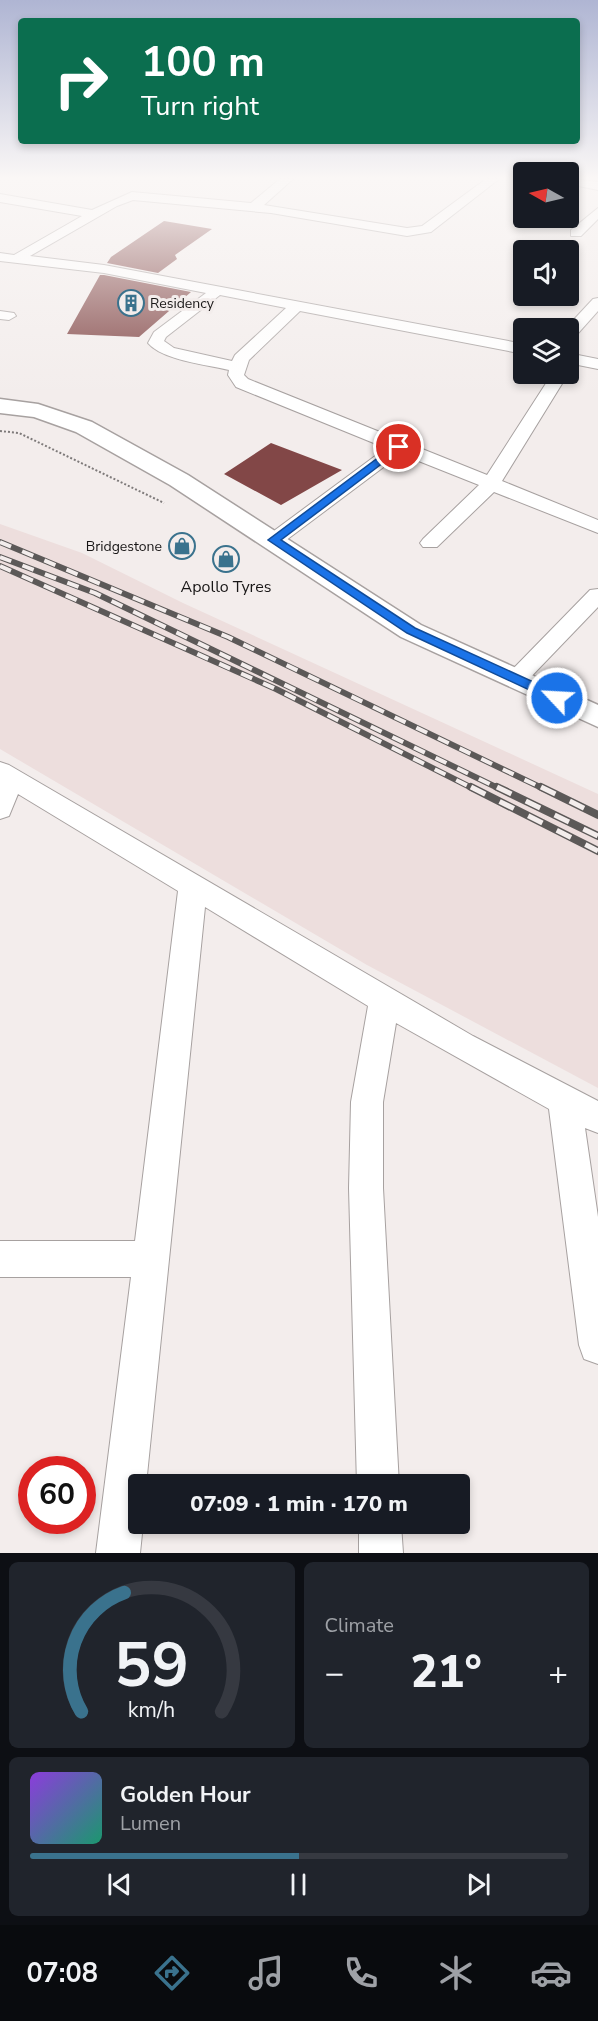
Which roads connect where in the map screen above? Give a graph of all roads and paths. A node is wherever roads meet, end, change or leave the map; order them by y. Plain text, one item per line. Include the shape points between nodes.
1 (29, 251) edge
2 (0, 257) edge
3 (16, 259) junction
4 (218, 291) junction
5 (598, 302) edge
6 (297, 306) junction
7 (579, 324) edge
8 (513, 347) edge
9 (579, 360) edge
10 (598, 364) edge
11 (236, 367) junction
12 (554, 384) edge
13 (0, 390) edge
14 (0, 406) edge
15 (0, 422) edge
16 (0, 432) edge
17 (399, 447) junction
18 (491, 484) junction
19 (172, 491) junction
20 (598, 527) edge
21 (274, 540) junction
22 (430, 543) dead end
23 (598, 595) edge
24 (516, 679) junction
25 (598, 717) edge
26 (5, 774) edge
27 (0, 809) edge
28 (193, 886) junction
29 (385, 999) junction
30 (564, 1100) junction
31 (598, 1118) edge
32 (0, 1259) edge
33 (151, 1259) junction
34 (598, 1345) edge
35 (378, 1474) edge
36 (380, 1534) edge
37 (118, 1553) edge
38 (381, 1553) edge

1 - 3 street
2 - 3 street
3 - 4 street via 104,269
4 - 6 street
4 - 11 street via 159,335 156,343 169,351
5 - 7 street
6 - 8 street
6 - 11 street
9 - 10 street
11 - 17 street via 238,380 250,387
12 - 18 street
13 - 19 main road via 63,407 125,434
14 - 19 main road via 38,411 84,427
15 - 19 main road via 28,423 58,432
16 - 19 path via 19,433
17 - 18 street
17 - 21 street
18 - 20 street
18 - 22 street
19 - 21 main road
21 - 24 main road via 411,631
23 - 24 street
24 - 25 main road
26 - 27 street
26 - 28 street
28 - 29 street
28 - 33 street
29 - 30 street via 462,1046
29 - 35 street via 367,1102 366,1188
30 - 31 street
30 - 34 street
32 - 33 street
33 - 37 street
36 - 38 street

